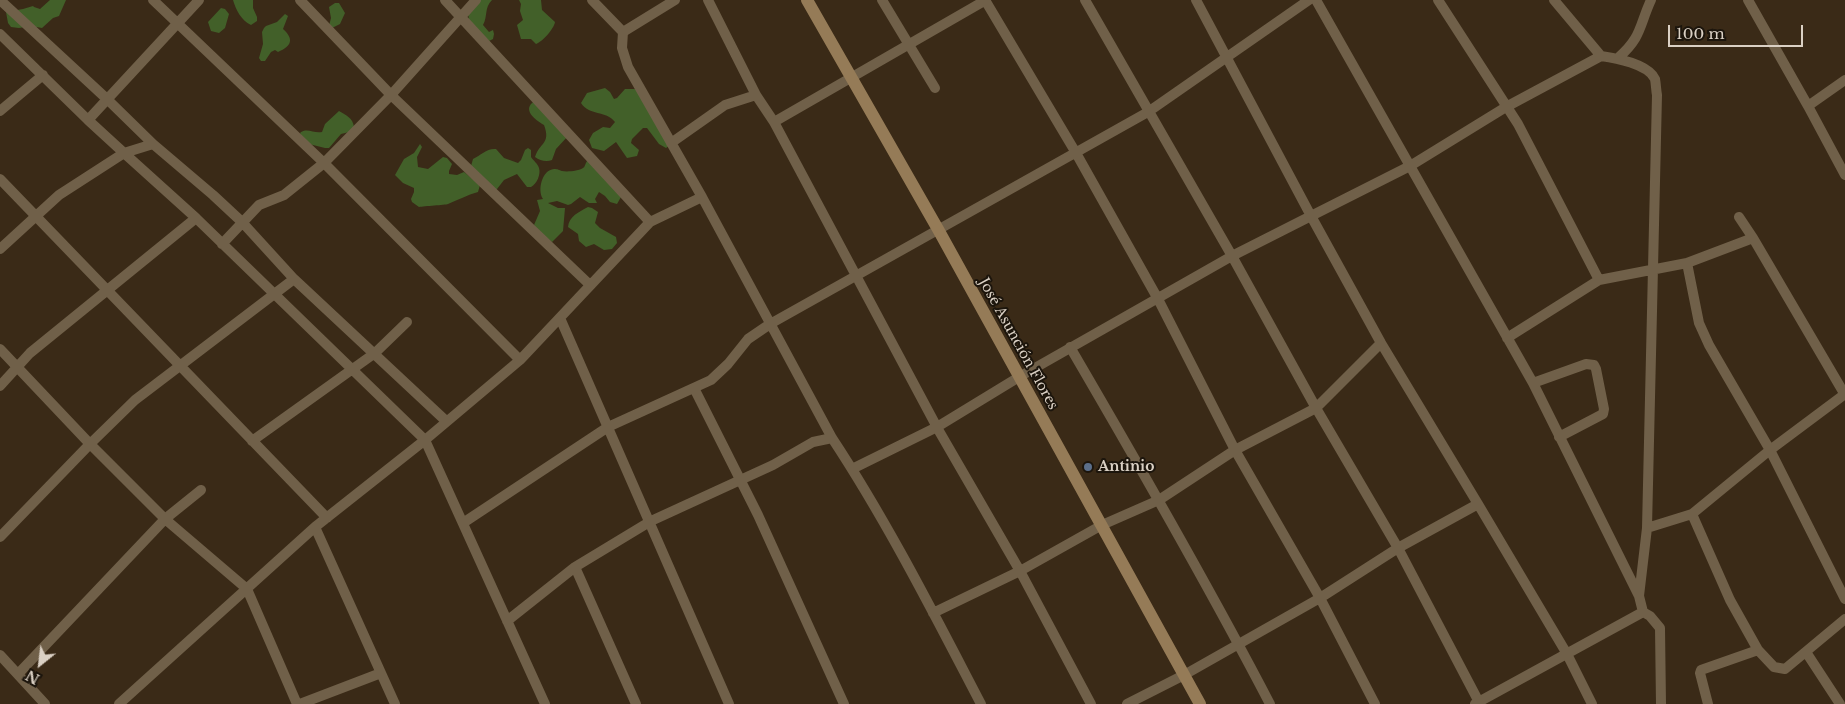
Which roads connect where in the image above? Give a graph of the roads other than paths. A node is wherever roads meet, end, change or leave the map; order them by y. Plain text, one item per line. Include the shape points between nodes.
1 (0, 0) edge
2 (153, 0) edge
3 (199, 0) edge
4 (300, 0) edge
5 (445, 0) edge
6 (476, 0) edge
7 (592, 0) edge
8 (675, 0) edge
9 (708, 0) edge
10 (807, 0) edge
11 (882, 0) edge
12 (985, 0) edge
13 (1084, 0) edge
14 (1196, 0) edge
15 (1309, 0) edge
16 (1316, 0) edge
17 (1438, 0) edge
18 (1554, 0) edge
19 (1642, 0) edge
20 (1651, 0) edge
21 (1748, 0) edge
22 (461, 16) junction
23 (1644, 19) junction
24 (176, 23) junction
25 (623, 32) junction
26 (0, 34) edge
27 (910, 44) junction
28 (1601, 56) junction
29 (1226, 58) junction
30 (1618, 58) junction
31 (43, 75) junction
32 (851, 79) junction
33 (1845, 80) edge
34 (934, 88) dead end
35 (391, 95) junction
36 (756, 95) junction
37 (108, 100) junction
38 (1808, 106) junction
39 (1506, 107) junction
40 (0, 112) edge
41 (1148, 112) junction
42 (88, 120) junction
43 (774, 122) junction
44 (671, 143) junction
45 (153, 144) junction
46 (124, 153) junction
47 (1076, 153) junction
48 (324, 163) junction
49 (1410, 166) junction
50 (1845, 175) edge
51 (0, 179) edge
52 (702, 197) junction
53 (36, 215) junction
54 (1311, 216) junction
55 (1738, 217) dead end
56 (196, 218) junction
57 (242, 222) junction
58 (650, 222) junction
59 (939, 231) junction
60 (1753, 238) junction
61 (222, 244) junction
62 (0, 250) edge
63 (1232, 256) junction
64 (1687, 263) junction
65 (1654, 270) junction
66 (856, 277) junction
67 (294, 279) junction
68 (1599, 280) junction
69 (590, 285) junction
70 (108, 290) junction
71 (274, 294) junction
72 (1158, 299) junction
73 (560, 318) junction
74 (408, 322) dead end
75 (770, 324) junction
76 (1507, 338) junction
77 (1381, 343) junction
78 (1070, 347) junction
79 (0, 348) edge
80 (375, 353) junction
81 (520, 360) junction
82 (180, 366) junction
83 (19, 367) junction
84 (351, 369) junction
85 (1019, 377) junction
86 (1533, 383) junction
87 (0, 386) edge
88 (694, 388) junction
89 (1845, 395) edge
90 (1316, 408) junction
91 (446, 421) junction
92 (608, 427) junction
93 (937, 427) junction
94 (1559, 437) junction
95 (832, 438) junction
96 (425, 440) junction
97 (252, 441) junction
98 (90, 444) junction
99 (1235, 450) junction
100 (1770, 450) junction
101 (852, 469) junction
102 (740, 480) junction
103 (200, 490) dead end
104 (1159, 500) junction
105 (1478, 504) junction
106 (1692, 514) junction
107 (327, 518) junction
108 (165, 519) junction
109 (651, 521) junction
110 (463, 524) junction
111 (1102, 525) junction
112 (315, 528) junction
113 (1647, 528) junction
114 (0, 537) edge
115 (1398, 548) junction
116 (575, 567) junction
117 (1020, 571) junction
118 (247, 589) junction
119 (1639, 596) junction
120 (1320, 598) junction
121 (1845, 599) edge
122 (1643, 612) junction
123 (934, 613) junction
124 (1845, 619) edge
125 (507, 621) junction
126 (1239, 644) junction
127 (1758, 650) junction
128 (1806, 652) junction
129 (1566, 654) junction
130 (0, 655) edge
131 (381, 673) junction
132 (18, 674) junction
133 (1184, 675) junction
134 (1478, 703) edge
135 (45, 704) edge
136 (119, 704) edge
137 (299, 704) edge
138 (395, 704) edge
139 (545, 704) edge
140 (636, 704) edge
141 (729, 704) edge
142 (844, 704) edge
143 (981, 704) edge
144 (1091, 704) edge
145 (1127, 704) edge
146 (1200, 704) edge
147 (1270, 704) edge
148 (1375, 704) edge
149 (1592, 704) edge
150 (1661, 704) edge
151 (1708, 704) edge
152 (1840, 704) edge

1 - 37 street
2 - 24 street
3 - 24 street
4 - 35 street
5 - 22 street
6 - 22 street
7 - 25 street
8 - 25 street
9 - 36 street
10 - 32 street, José Asunción Flores
11 - 27 street
12 - 27 street
12 - 47 street
13 - 41 street
14 - 29 street
15 - 29 street
16 - 49 street
17 - 39 street
18 - 28 street
19 - 23 street
20 - 23 street
21 - 38 street
22 - 35 street
22 - 58 street
23 - 30 street via 1638,36
24 - 37 street
24 - 48 street
25 - 44 street via 622,48 628,67
26 - 31 street
27 - 32 street
27 - 34 street
28 - 30 street
28 - 39 street
29 - 41 street
29 - 54 street
30 - 65 street via 1647,69 1655,80
31 - 40 street
31 - 42 street
32 - 43 street
32 - 59 street, José Asunción Flores
33 - 38 street
35 - 48 street
35 - 69 street
36 - 43 street
36 - 44 street via 725,105
37 - 42 street
37 - 45 street
38 - 50 street
39 - 49 street
39 - 68 street via 1518,124
41 - 47 street
41 - 63 street
42 - 46 street
43 - 66 street
44 - 52 street
45 - 46 street
45 - 57 street
46 - 53 street via 59,195
46 - 56 street
47 - 59 street
47 - 72 street
48 - 57 street via 284,195 259,205
48 - 81 street
49 - 54 street
49 - 76 street
51 - 53 street
52 - 58 street
52 - 75 street
53 - 62 street
53 - 70 street
54 - 63 street
54 - 77 street
55 - 60 street
56 - 61 street
56 - 70 street
57 - 61 street
57 - 67 street
58 - 69 street
59 - 66 street
59 - 85 street, José Asunción Flores
60 - 64 street
60 - 89 street
61 - 71 street
63 - 72 street
63 - 90 street
64 - 65 street
64 - 100 street via 1699,323
65 - 68 street
65 - 113 street
66 - 75 street
66 - 93 street
67 - 71 street
67 - 80 street
68 - 76 street
69 - 73 street
70 - 82 street
70 - 83 street via 30,353
71 - 82 street
71 - 84 street
72 - 78 street
72 - 99 street
73 - 81 street
73 - 92 street
74 - 80 street
75 - 88 street via 748,339 711,380
75 - 95 street
76 - 86 street
77 - 90 street
77 - 105 street
78 - 85 street
78 - 104 street
79 - 83 street
80 - 84 street
80 - 91 street
81 - 91 street
82 - 97 street
82 - 98 street via 135,400
83 - 87 street
83 - 98 street
84 - 96 street
84 - 97 street
85 - 93 street
85 - 111 street, José Asunción Flores
86 - 94 street
86 - 94 street via 1586,364 1594,365 1596,369 1604,409 1602,414
88 - 92 street
88 - 102 street
89 - 100 street
90 - 99 street
90 - 115 street
91 - 96 street
92 - 109 street
92 - 110 street
93 - 101 street
93 - 117 street
94 - 119 street
95 - 101 street
95 - 102 street via 813,442
96 - 107 street
96 - 110 street
97 - 107 street
98 - 108 street
98 - 114 street
99 - 104 street
99 - 120 street
100 - 106 street
100 - 121 street
101 - 123 street
102 - 109 street
102 - 142 street
103 - 108 street
104 - 111 street
104 - 126 street
105 - 115 street
105 - 129 street
106 - 113 street
106 - 127 street via 1730,600
107 - 112 street
108 - 118 street
108 - 132 street
109 - 116 street
109 - 141 street
110 - 125 street
111 - 117 street
111 - 133 street, José Asunción Flores
112 - 118 street
112 - 131 street
113 - 119 street
115 - 120 street
115 - 134 street
116 - 125 street
116 - 140 street
117 - 123 street
117 - 144 street
118 - 136 street
118 - 137 street
119 - 122 street
120 - 126 street
120 - 148 street
122 - 129 street
122 - 150 street via 1660,628
123 - 143 street
124 - 128 street
125 - 139 street
126 - 133 street
126 - 147 street
127 - 128 street via 1779,669 1785,669
127 - 151 street via 1701,670
128 - 152 street
129 - 134 street
129 - 149 street
130 - 132 street
131 - 137 street
131 - 138 street
132 - 135 street
133 - 145 street
133 - 146 street, José Asunción Flores

